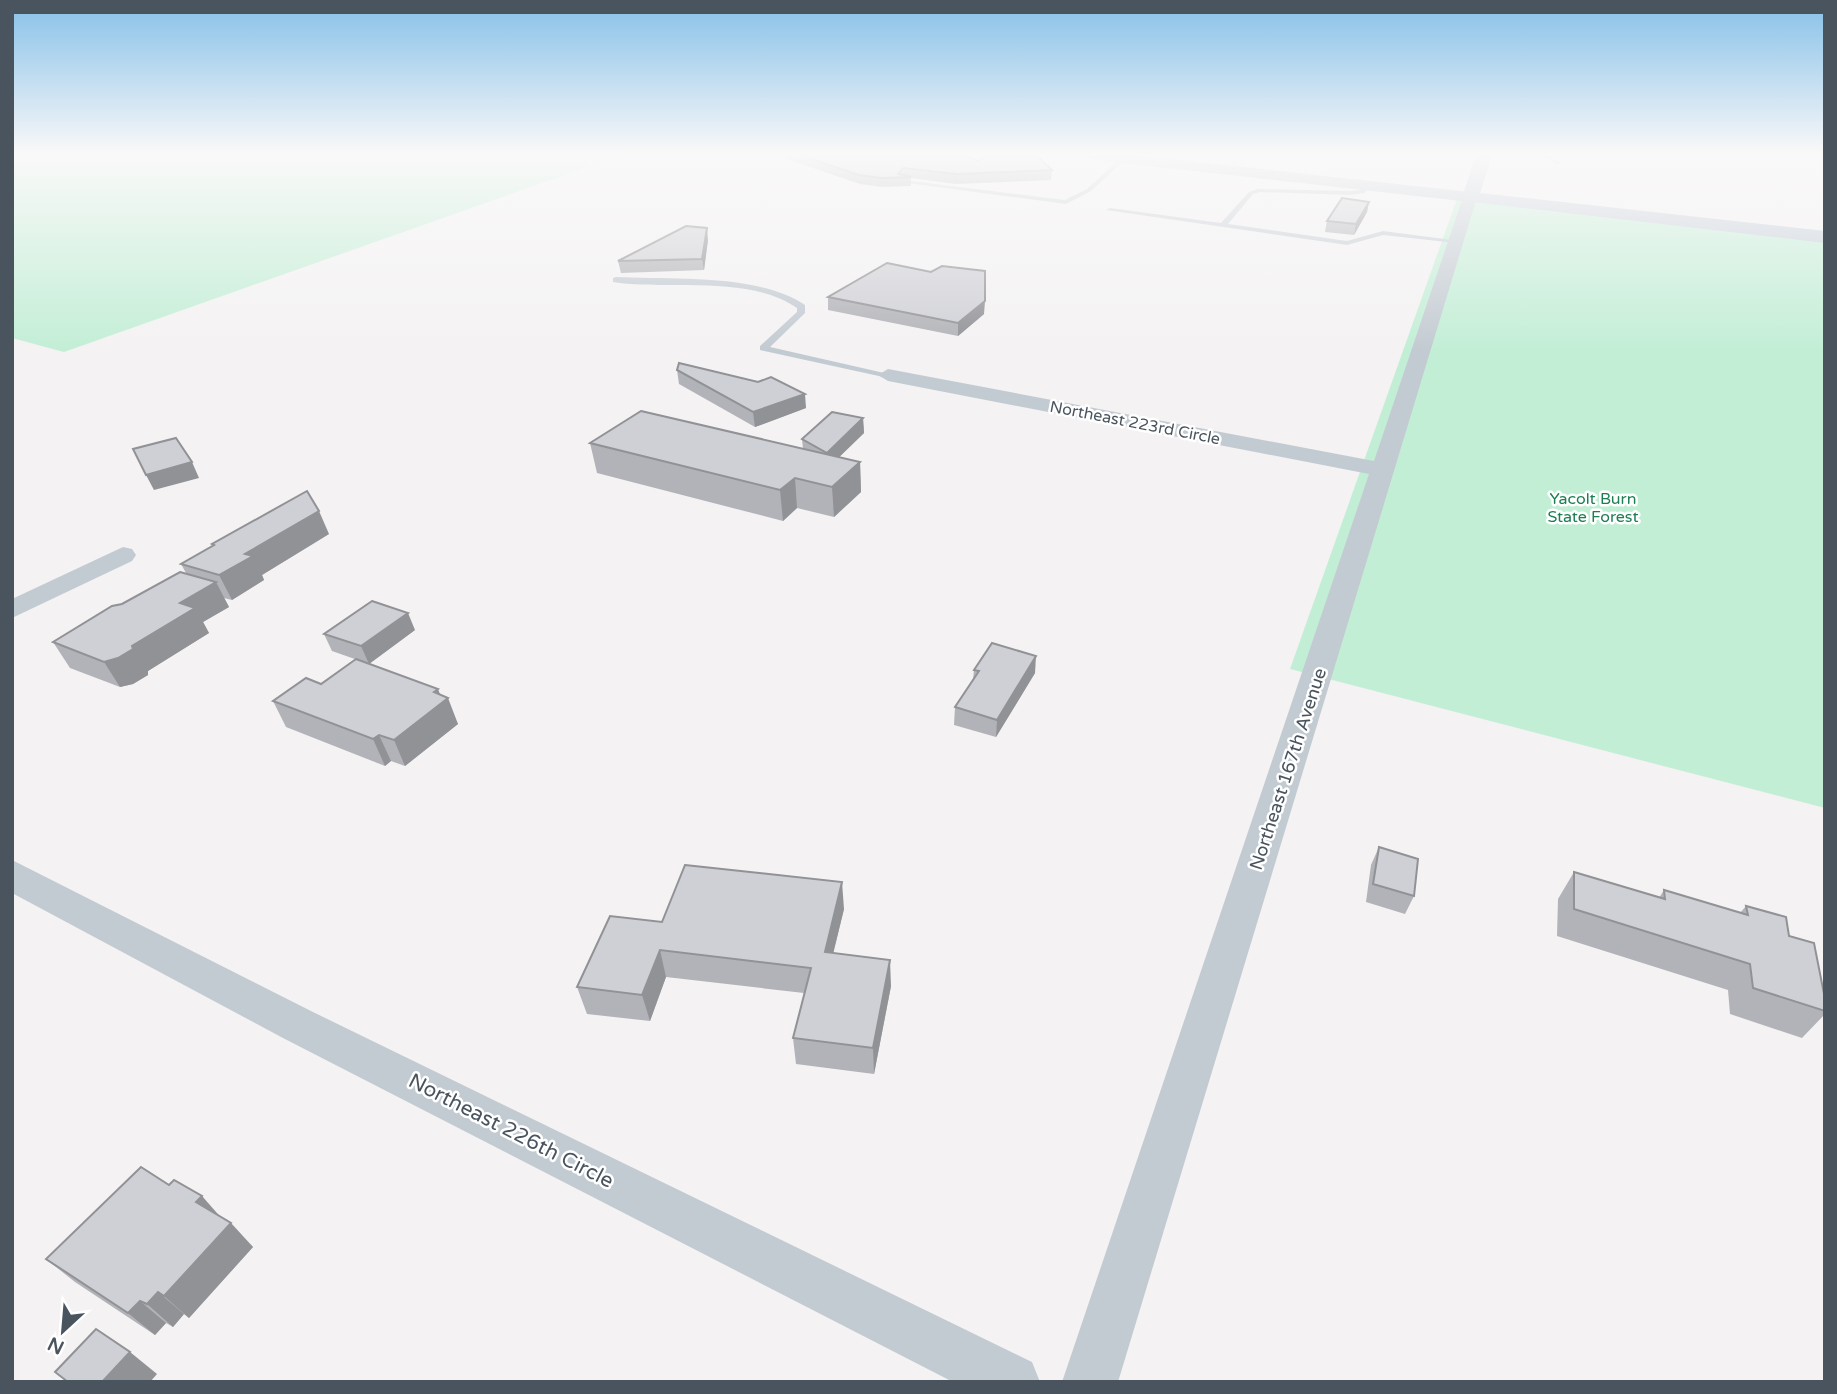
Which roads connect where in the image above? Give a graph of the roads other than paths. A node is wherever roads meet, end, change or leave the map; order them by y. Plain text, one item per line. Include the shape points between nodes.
1 (1181, 220) edge
2 (1228, 220) edge
3 (1463, 220) edge
4 (1675, 220) edge
5 (1223, 226) junction
6 (1825, 237) edge
7 (1456, 241) junction
8 (616, 280) dead end
9 (888, 375) joint
10 (1383, 470) junction
11 (123, 555) dead end
12 (12, 610) edge
13 (12, 875) edge
14 (1012, 1382) edge
15 (1090, 1382) edge

1 - 5 lane
2 - 5 lane
3 - 7 street, Northeast 167th Avenue
4 - 6 main road
5 - 7 lane via 1347,243 1383,233
7 - 10 street, Northeast 167th Avenue
8 - 9 lane via 736,287 784,295 796,300 802,313 763,348
9 - 10 street, Northeast 223rd Circle
10 - 15 street, Northeast 167th Avenue via 1331,668
11 - 12 street
13 - 14 street, Northeast 226th Circle via 298,1024

